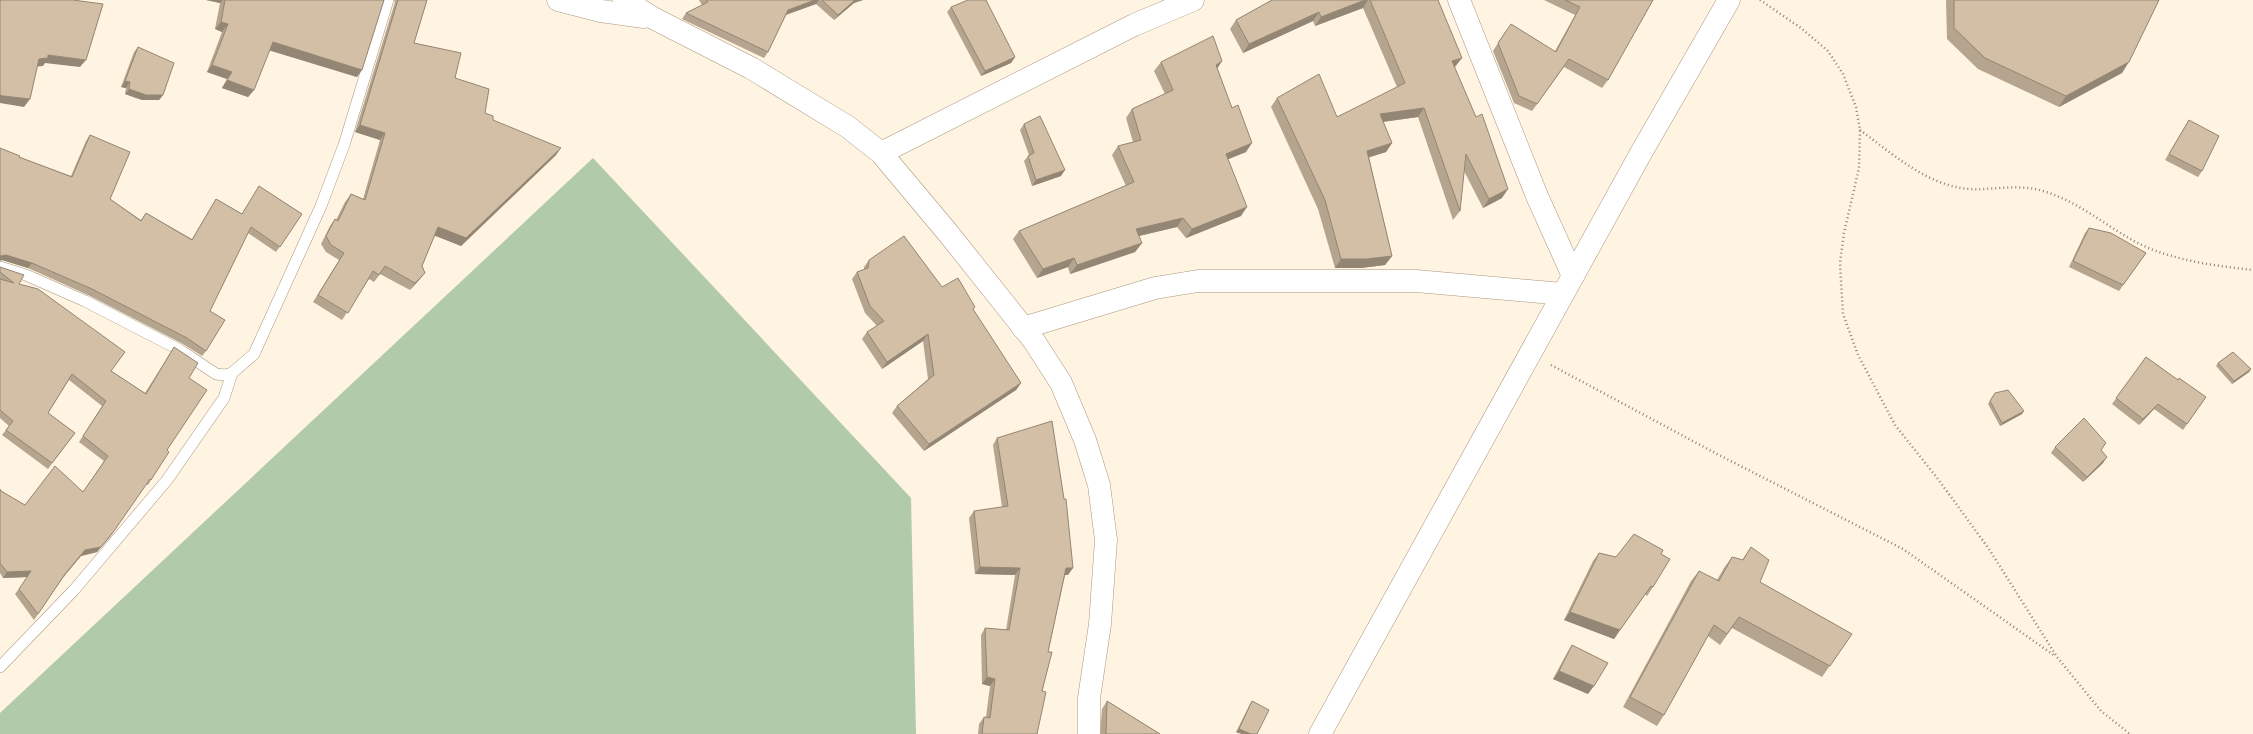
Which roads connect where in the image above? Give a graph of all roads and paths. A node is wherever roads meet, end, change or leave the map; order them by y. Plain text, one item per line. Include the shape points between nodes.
1 (388, 0) edge
2 (558, 0) edge
3 (624, 0) edge
4 (1193, 0) edge
5 (1459, 0) edge
6 (1729, 0) edge
7 (1760, 0) edge
8 (653, 18) junction
9 (1860, 130) junction
10 (881, 152) junction
11 (0, 267) edge
12 (2253, 270) edge
13 (1568, 285) junction
14 (1023, 328) junction
15 (1531, 353) junction
16 (232, 373) junction
17 (2057, 657) junction
18 (0, 667) edge
19 (1089, 734) edge
20 (1320, 734) edge
21 (2130, 734) edge

1 - 16 lane via 344,145 321,206 254,354
2 - 8 street via 601,11
3 - 8 street
4 - 10 street via 1134,25
5 - 13 street via 1537,196
6 - 13 street
7 - 9 path via 1801,28 1828,51 1843,74 1856,106
8 - 10 street via 751,68 848,127
9 - 12 path via 1926,177 1963,188 2012,186 2045,191 2072,202 2144,246 2179,258
9 - 17 path via 1859,168 1840,263 1843,314 1858,355 1895,425 1989,550
10 - 14 street
11 - 16 lane via 26,275 85,301 180,350 216,374 225,376
13 - 14 street via 1416,281 1198,281 1155,288
13 - 15 street
14 - 19 street via 1061,383 1085,440 1099,485 1106,540 1100,624 1089,698
15 - 17 path via 1717,454 1903,549
15 - 20 street
16 - 18 lane via 224,398 167,480 79,585
17 - 21 path via 2101,711

